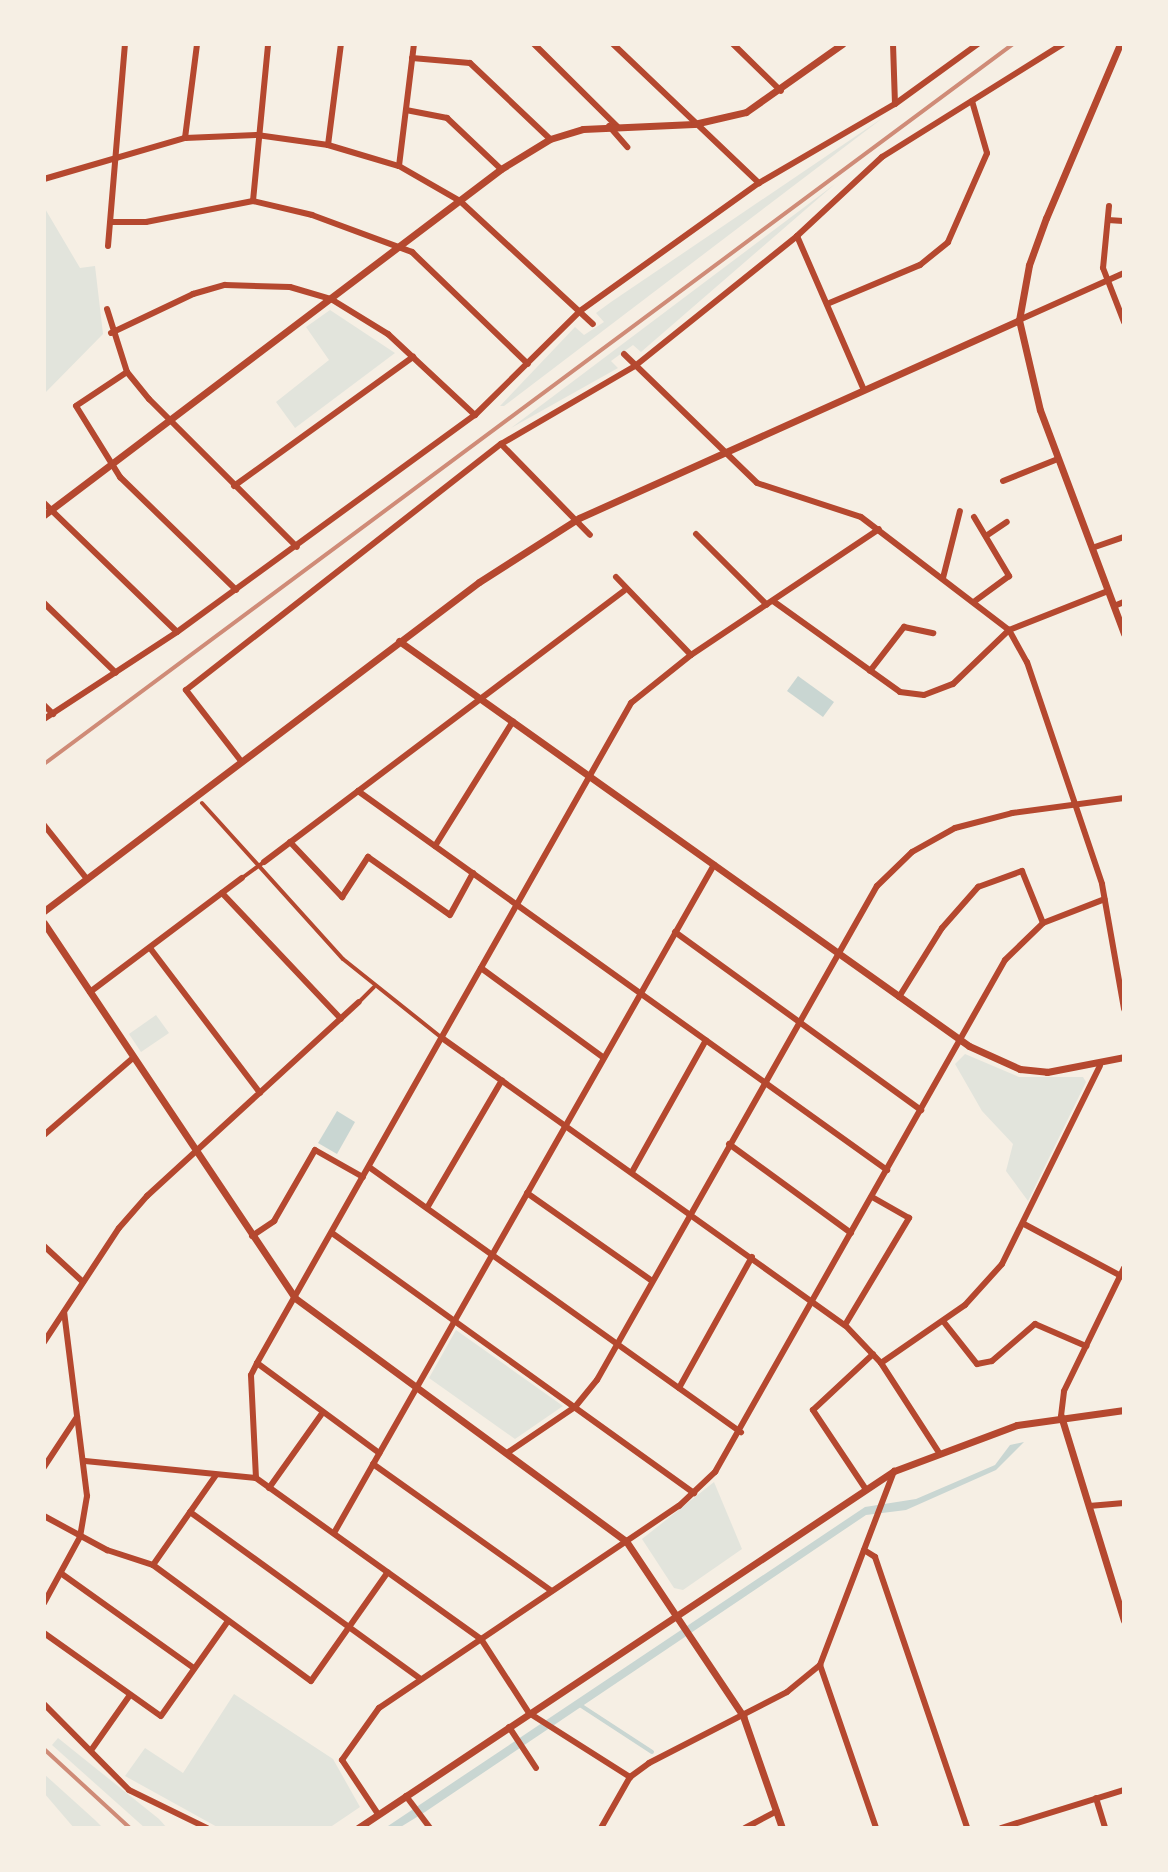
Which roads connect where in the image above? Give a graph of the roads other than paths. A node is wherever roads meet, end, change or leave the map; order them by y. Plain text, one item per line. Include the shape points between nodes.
1 (125, 44) edge
2 (197, 44) edge
3 (268, 44) edge
4 (341, 44) edge
5 (414, 44) edge
6 (534, 44) edge
7 (613, 44) edge
8 (733, 44) edge
9 (827, 44) edge
10 (842, 44) edge
11 (893, 44) edge
12 (978, 44) edge
13 (1063, 44) edge
14 (1120, 44) edge
15 (827, 55) junction
16 (412, 58) junction
17 (781, 91) junction
18 (972, 101) junction
19 (895, 104) junction
20 (406, 110) junction
21 (694, 124) junction
22 (613, 126) junction
23 (257, 135) junction
24 (185, 138) junction
25 (550, 139) junction
26 (328, 145) junction
27 (627, 147) dead end
28 (113, 156) junction
29 (399, 166) junction
30 (501, 169) junction
31 (44, 179) edge
32 (759, 183) junction
33 (253, 201) junction
34 (460, 201) junction
35 (1109, 206) dead end
36 (1108, 220) junction
37 (1123, 221) edge
38 (111, 222) junction
39 (797, 236) junction
40 (401, 245) junction
41 (108, 246) dead end
42 (1124, 273) edge
43 (1108, 280) junction
44 (331, 299) junction
45 (827, 304) junction
46 (107, 309) dead end
47 (580, 311) junction
48 (1019, 320) junction
49 (1124, 322) edge
50 (593, 324) dead end
51 (111, 333) junction
52 (624, 354) dead end
53 (413, 357) junction
54 (528, 364) junction
55 (635, 366) junction
56 (127, 372) junction
57 (863, 388) junction
58 (475, 415) junction
59 (168, 420) junction
60 (501, 444) junction
61 (722, 451) junction
62 (1058, 459) junction
63 (110, 464) junction
64 (1003, 481) dead end
65 (234, 486) junction
66 (44, 503) edge
67 (52, 509) junction
68 (960, 511) dead end
69 (44, 515) edge
70 (974, 517) dead end
71 (579, 518) junction
72 (1007, 522) dead end
73 (879, 529) junction
74 (696, 534) dead end
75 (590, 535) dead end
76 (986, 536) junction
77 (1124, 537) edge
78 (297, 547) junction
79 (1092, 548) junction
80 (616, 577) dead end
81 (943, 578) junction
82 (236, 590) junction
83 (624, 591) junction
84 (1108, 591) junction
85 (975, 601) junction
86 (1124, 602) edge
87 (44, 603) edge
88 (770, 603) junction
89 (1114, 606) junction
90 (1009, 630) junction
91 (177, 632) junction
92 (933, 633) dead end
93 (1124, 634) edge
94 (399, 641) junction
95 (691, 655) junction
96 (870, 671) junction
97 (116, 673) junction
98 (480, 698) junction
99 (44, 705) edge
100 (53, 714) junction
101 (44, 719) edge
102 (513, 721) junction
103 (241, 761) junction
104 (590, 776) junction
105 (358, 791) junction
106 (1124, 798) edge
107 (202, 803) dead end
108 (1072, 805) junction
109 (44, 825) edge
110 (290, 842) junction
111 (435, 846) junction
112 (264, 862) joint
113 (714, 865) junction
114 (257, 867) junction
115 (473, 873) junction
116 (242, 878) joint
117 (87, 879) junction
118 (222, 893) junction
119 (1105, 899) junction
120 (517, 905) junction
121 (44, 911) edge
122 (44, 923) edge
123 (1043, 923) junction
124 (675, 932) junction
125 (150, 948) junction
126 (837, 952) junction
127 (481, 968) junction
128 (374, 987) junction
129 (90, 992) junction
130 (640, 993) junction
131 (899, 997) junction
132 (359, 1002) joint
133 (1124, 1009) edge
134 (341, 1019) junction
135 (798, 1021) junction
136 (442, 1038) junction
137 (706, 1040) junction
138 (960, 1041) junction
139 (1124, 1057) edge
140 (133, 1058) junction
141 (604, 1058) junction
142 (1100, 1066) junction
143 (502, 1080) junction
144 (764, 1082) junction
145 (260, 1093) junction
146 (921, 1110) junction
147 (566, 1125) junction
148 (44, 1135) edge
149 (729, 1144) junction
150 (195, 1150) junction
151 (369, 1167) junction
152 (887, 1170) junction
153 (632, 1172) junction
154 (363, 1177) junction
155 (527, 1193) junction
156 (872, 1197) junction
157 (427, 1208) junction
158 (690, 1213) junction
159 (1024, 1224) junction
160 (332, 1233) junction
161 (851, 1233) junction
162 (251, 1237) junction
163 (44, 1246) edge
164 (492, 1254) junction
165 (752, 1257) junction
166 (1124, 1268) edge
167 (1122, 1277) edge
168 (652, 1281) junction
169 (83, 1282) junction
170 (295, 1298) junction
171 (814, 1301) junction
172 (64, 1312) junction
173 (455, 1321) junction
174 (943, 1321) junction
175 (845, 1325) junction
176 (44, 1342) edge
177 (617, 1343) junction
178 (1086, 1346) junction
179 (873, 1354) junction
180 (257, 1363) junction
181 (881, 1363) junction
182 (679, 1388) junction
183 (416, 1389) junction
184 (575, 1407) junction
185 (1124, 1410) edge
186 (323, 1412) junction
187 (78, 1416) junction
188 (1061, 1416) junction
189 (741, 1432) junction
190 (938, 1451) junction
191 (379, 1453) junction
192 (507, 1453) junction
193 (85, 1461) junction
194 (373, 1464) junction
195 (44, 1467) edge
196 (894, 1471) junction
197 (216, 1475) junction
198 (256, 1478) junction
199 (269, 1488) junction
200 (865, 1488) junction
201 (694, 1493) junction
202 (1124, 1503) edge
203 (1089, 1506) junction
204 (190, 1512) junction
205 (44, 1516) edge
206 (334, 1533) junction
207 (80, 1537) junction
208 (626, 1541) junction
209 (864, 1550) junction
210 (153, 1565) junction
211 (388, 1572) junction
212 (62, 1574) junction
213 (552, 1591) junction
214 (45, 1598) edge
215 (677, 1613) junction
216 (228, 1621) junction
217 (1124, 1621) edge
218 (350, 1627) junction
219 (44, 1633) edge
220 (481, 1639) junction
221 (820, 1665) junction
222 (194, 1668) junction
223 (421, 1679) junction
224 (130, 1695) junction
225 (44, 1704) edge
226 (529, 1713) junction
227 (743, 1716) junction
228 (509, 1727) junction
229 (92, 1749) junction
230 (536, 1768) dead end
231 (630, 1777) junction
232 (1124, 1790) edge
233 (406, 1796) junction
234 (1096, 1798) junction
235 (777, 1811) junction
236 (378, 1814) junction
237 (207, 1828) edge
238 (358, 1828) edge
239 (430, 1828) edge
240 (601, 1828) edge
241 (745, 1828) edge
242 (782, 1828) edge
243 (876, 1828) edge
244 (967, 1828) edge
245 (1001, 1828) edge
246 (1105, 1828) edge

1 - 28 street
2 - 24 street
3 - 23 street
4 - 26 street
5 - 16 street
6 - 22 street
7 - 21 street
8 - 17 street
9 - 15 street
10 - 15 street
11 - 19 street
12 - 19 street
13 - 18 street
14 - 48 street via 1046,218 1029,265
15 - 17 street
16 - 20 street
16 - 25 street via 470,63
17 - 21 street via 746,112
18 - 39 street via 882,157
18 - 45 street via 987,153 948,242 920,265
19 - 32 street
20 - 29 street
20 - 30 street via 447,118
21 - 22 street
21 - 32 street
22 - 25 street
22 - 27 street
23 - 24 street
23 - 26 street
23 - 33 street
24 - 28 street
25 - 30 street
26 - 29 street
28 - 31 street
28 - 38 street
29 - 34 street
30 - 34 street
32 - 47 street
33 - 38 street via 146,222
33 - 40 street
34 - 40 street
34 - 47 street
35 - 36 street
36 - 37 street
36 - 43 street via 1103,268
38 - 41 street
39 - 45 street
39 - 55 street
40 - 44 street
40 - 54 street
42 - 43 street
43 - 48 street
43 - 49 street
44 - 51 street via 290,287 225,285 193,294
44 - 53 street via 388,334
44 - 59 street
45 - 57 street
46 - 51 street
47 - 50 street
47 - 54 street
48 - 57 street
48 - 62 street via 1040,410
51 - 56 street
52 - 55 street
53 - 58 street
53 - 65 street
54 - 58 street
55 - 60 street
55 - 61 street
56 - 59 street
56 - 63 street via 76,406 110,454
57 - 61 street
58 - 78 street
59 - 63 street
59 - 65 street
60 - 71 street
60 - 103 street via 186,690
61 - 71 street
61 - 73 street via 769,489 844,510
62 - 64 street
62 - 79 street
63 - 67 street
63 - 82 street
65 - 78 street
66 - 67 street
67 - 69 street
67 - 91 street
68 - 81 street
70 - 76 street
71 - 75 street
71 - 94 street
72 - 76 street
73 - 81 street
73 - 88 street
74 - 88 street
76 - 85 street via 1009,576
77 - 79 street
78 - 82 street
79 - 84 street
80 - 83 street
81 - 85 street
82 - 91 street
83 - 95 street
83 - 98 street
84 - 89 street
84 - 90 street
85 - 90 street
86 - 89 street
87 - 97 street
88 - 95 street
88 - 96 street
89 - 93 street
90 - 96 street via 940,692 900,692
90 - 108 street via 1027,662
91 - 97 street
92 - 96 street via 904,627
94 - 98 street
94 - 103 street
95 - 104 street via 631,703
97 - 100 street
98 - 102 street
98 - 105 street
99 - 100 street
100 - 101 street
102 - 104 street
102 - 111 street
103 - 117 street
104 - 113 street
104 - 120 street
105 - 110 street
105 - 111 street
106 - 108 street
107 - 114 street
108 - 119 street
108 - 126 street via 978,821 935,837 877,886
109 - 117 street
110 - 112 street
110 - 115 street via 342,897 368,857 450,915
111 - 115 street
112 - 114 street
113 - 124 street
113 - 126 street
114 - 116 street
114 - 128 street
115 - 120 street
116 - 118 street
117 - 121 street
118 - 125 street
118 - 134 street
119 - 123 street
119 - 133 street
120 - 127 street
120 - 130 street
122 - 129 street
123 - 131 street via 1022,871 978,887 942,928
123 - 138 street via 1005,960
124 - 130 street
124 - 135 street
125 - 129 street
125 - 145 street
126 - 131 street
126 - 135 street
127 - 136 street
127 - 141 street
128 - 132 street
128 - 136 street
129 - 140 street
130 - 137 street
130 - 141 street
131 - 138 street
132 - 134 street
134 - 145 street
135 - 144 street
135 - 146 street
136 - 143 street
136 - 151 street
137 - 144 street
137 - 153 street
138 - 142 street via 1020,1069 1047,1072
138 - 146 street
139 - 142 street
140 - 148 street
140 - 150 street
141 - 147 street
142 - 159 street
143 - 147 street
143 - 157 street
144 - 149 street
144 - 152 street
145 - 150 street
146 - 152 street
147 - 153 street
147 - 155 street
149 - 158 street
149 - 161 street
150 - 162 street
150 - 169 street via 147,1196
151 - 154 street
151 - 157 street
152 - 156 street
153 - 158 street
154 - 160 street
154 - 162 street via 315,1150 274,1221
155 - 164 street
155 - 168 street
156 - 161 street
156 - 175 street via 909,1218
157 - 164 street
158 - 165 street
158 - 168 street
159 - 167 street
159 - 174 street via 985,1286
160 - 170 street
160 - 173 street
161 - 171 street
162 - 170 street
163 - 169 street
164 - 173 street
164 - 177 street
165 - 171 street
165 - 182 street
166 - 167 street
167 - 178 street
168 - 177 street
169 - 172 street
170 - 180 street
170 - 183 street
171 - 175 street
171 - 189 street
172 - 176 street
172 - 187 street
173 - 183 street
173 - 184 street
174 - 178 street via 977,1364 992,1361 1035,1324
174 - 181 street
175 - 179 street
177 - 182 street
177 - 184 street
178 - 188 street via 1064,1391
179 - 181 street
179 - 200 street via 813,1410
180 - 186 street
180 - 198 street via 251,1375
181 - 190 street
182 - 189 street
183 - 191 street
183 - 192 street
184 - 192 street
184 - 201 street
185 - 188 street
186 - 191 street
186 - 199 street
187 - 193 street
187 - 195 street
188 - 190 street
188 - 203 street
189 - 201 street
190 - 196 street
191 - 194 street
192 - 208 street
193 - 197 street
193 - 207 street via 87,1496
194 - 206 street
194 - 213 street
196 - 200 street
196 - 209 street
197 - 198 street
197 - 204 street
198 - 199 street
199 - 206 street
200 - 215 street
201 - 208 street
202 - 203 street
203 - 217 street
204 - 210 street
204 - 218 street
205 - 207 street
206 - 211 street
207 - 210 street
207 - 212 street
208 - 213 street
208 - 215 street
209 - 221 street
209 - 244 street via 875,1557
210 - 216 street
211 - 218 street
211 - 220 street
212 - 214 street
212 - 222 street
213 - 220 street
215 - 226 street
215 - 227 street
216 - 218 street via 311,1681
216 - 222 street
218 - 223 street
219 - 224 street
220 - 223 street
220 - 226 street
221 - 227 street via 805,1681
221 - 243 street
222 - 224 street via 161,1716
223 - 236 street via 379,1708 342,1760
224 - 229 street
225 - 229 street
226 - 228 street
226 - 231 street
227 - 231 street
227 - 235 street
228 - 230 street
228 - 233 street
229 - 237 street via 129,1790
231 - 240 street
232 - 234 street
233 - 236 street
233 - 239 street
234 - 245 street
234 - 246 street
235 - 241 street
235 - 242 street
236 - 238 street

